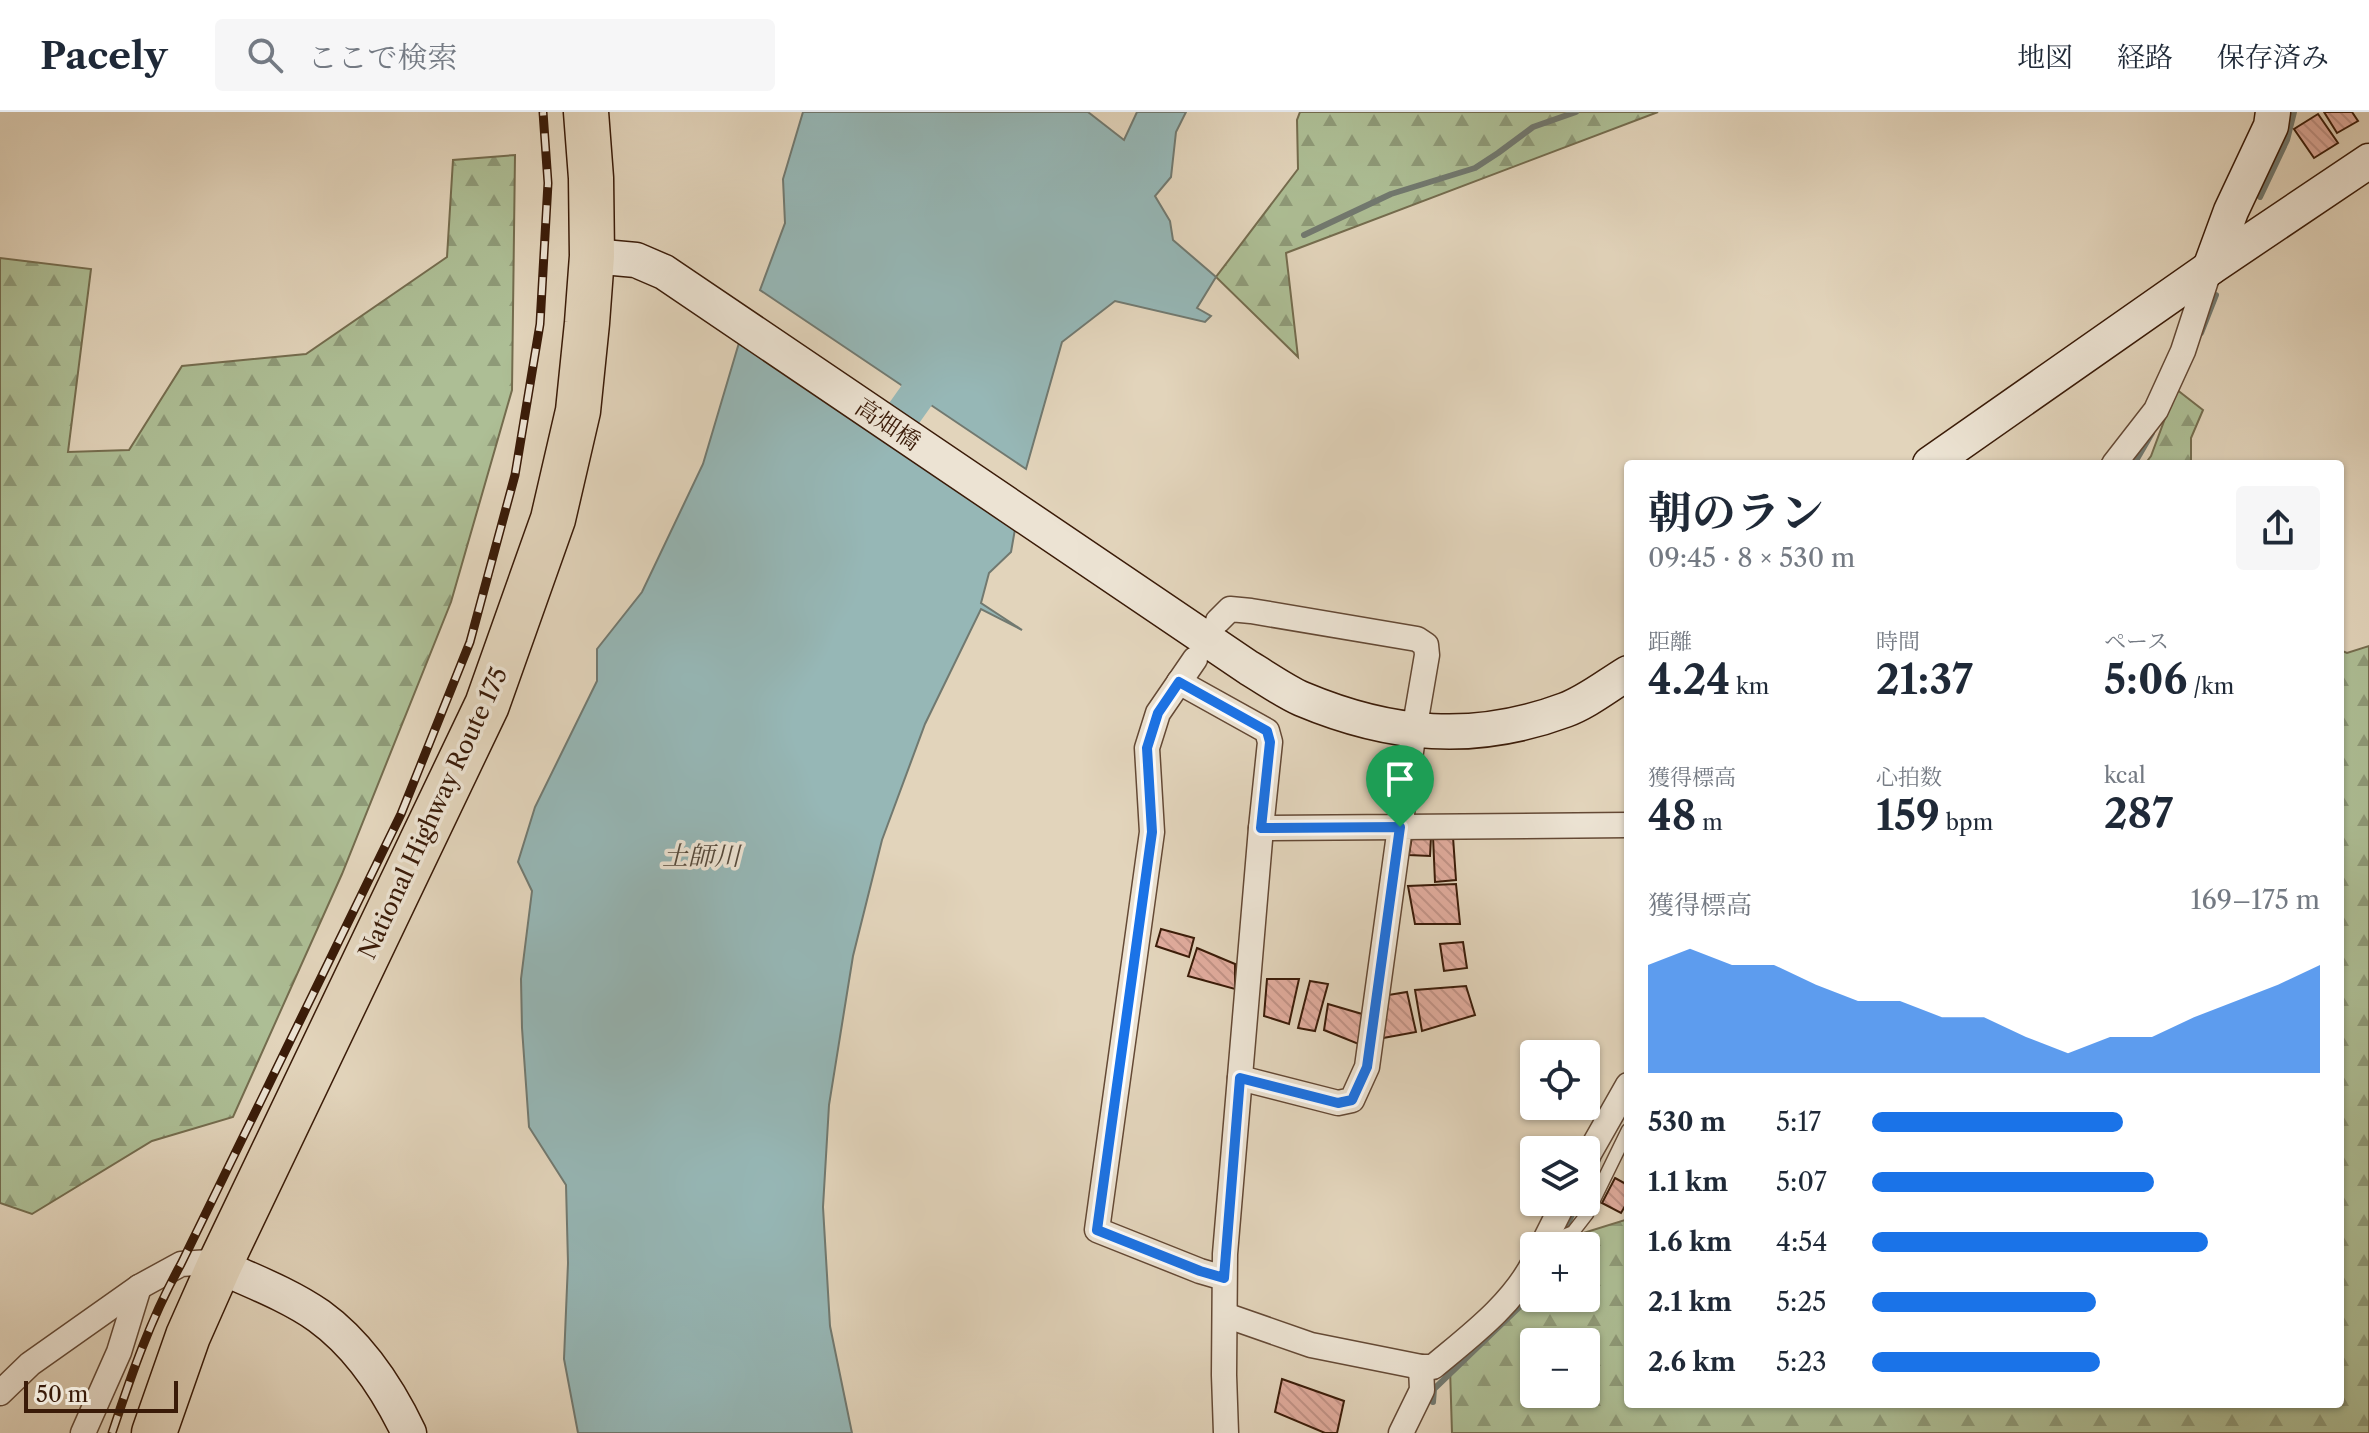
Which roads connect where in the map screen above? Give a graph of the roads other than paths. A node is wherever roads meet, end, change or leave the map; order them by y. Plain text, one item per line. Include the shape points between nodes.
1 (586, 112) edge
2 (2273, 112) edge
3 (2369, 161) edge
4 (592, 256) junction
5 (2210, 268) junction
6 (1936, 460) edge
7 (2117, 460) edge
8 (1218, 621) dead end
9 (1195, 659) dead end
10 (1624, 675) edge
11 (1179, 682) junction
12 (1414, 731) junction
13 (1624, 825) edge
14 (1400, 827) junction
15 (1261, 828) junction
16 (1240, 1078) junction
17 (1624, 1091) edge
18 (1597, 1136) edge
19 (1624, 1138) edge
20 (1573, 1232) edge
21 (219, 1266) junction
22 (1224, 1278) junction
23 (1520, 1285) edge
24 (139, 1287) junction
25 (1225, 1315) junction
26 (1421, 1367) junction
27 (0, 1393) edge
28 (83, 1433) edge
29 (154, 1433) edge
30 (409, 1433) edge
31 (1226, 1433) edge
32 (1401, 1433) edge

1 - 4 highway, National Highway Route 175
2 - 5 street
3 - 5 street
4 - 12 street, 高畑橋 via 636,260 664,272 1300,698 1362,721
4 - 21 highway, National Highway Route 175 via 578,411 553,519 509,648 487,705
5 - 6 street
5 - 7 street via 2183,351 2156,410
8 - 12 street via 1230,609 1417,639 1426,645 1427,655
9 - 11 street
10 - 12 street, 高畑橋 via 1567,709 1516,725 1459,733
11 - 15 street via 1267,731
11 - 22 street via 1158,713 1147,748 1152,832 1097,1230
12 - 14 street
13 - 14 street
14 - 15 street
14 - 16 street via 1367,1067 1352,1100 1338,1103
15 - 16 street
16 - 22 street
17 - 18 street
19 - 20 lane
21 - 24 street via 181,1264
21 - 29 highway, National Highway Route 175
21 - 30 street via 319,1317 362,1356
22 - 25 street
23 - 26 street via 1486,1323 1433,1367
24 - 27 street via 30,1364
24 - 28 street via 119,1352
25 - 26 street via 1311,1345
25 - 31 street
26 - 32 street via 1422,1390

